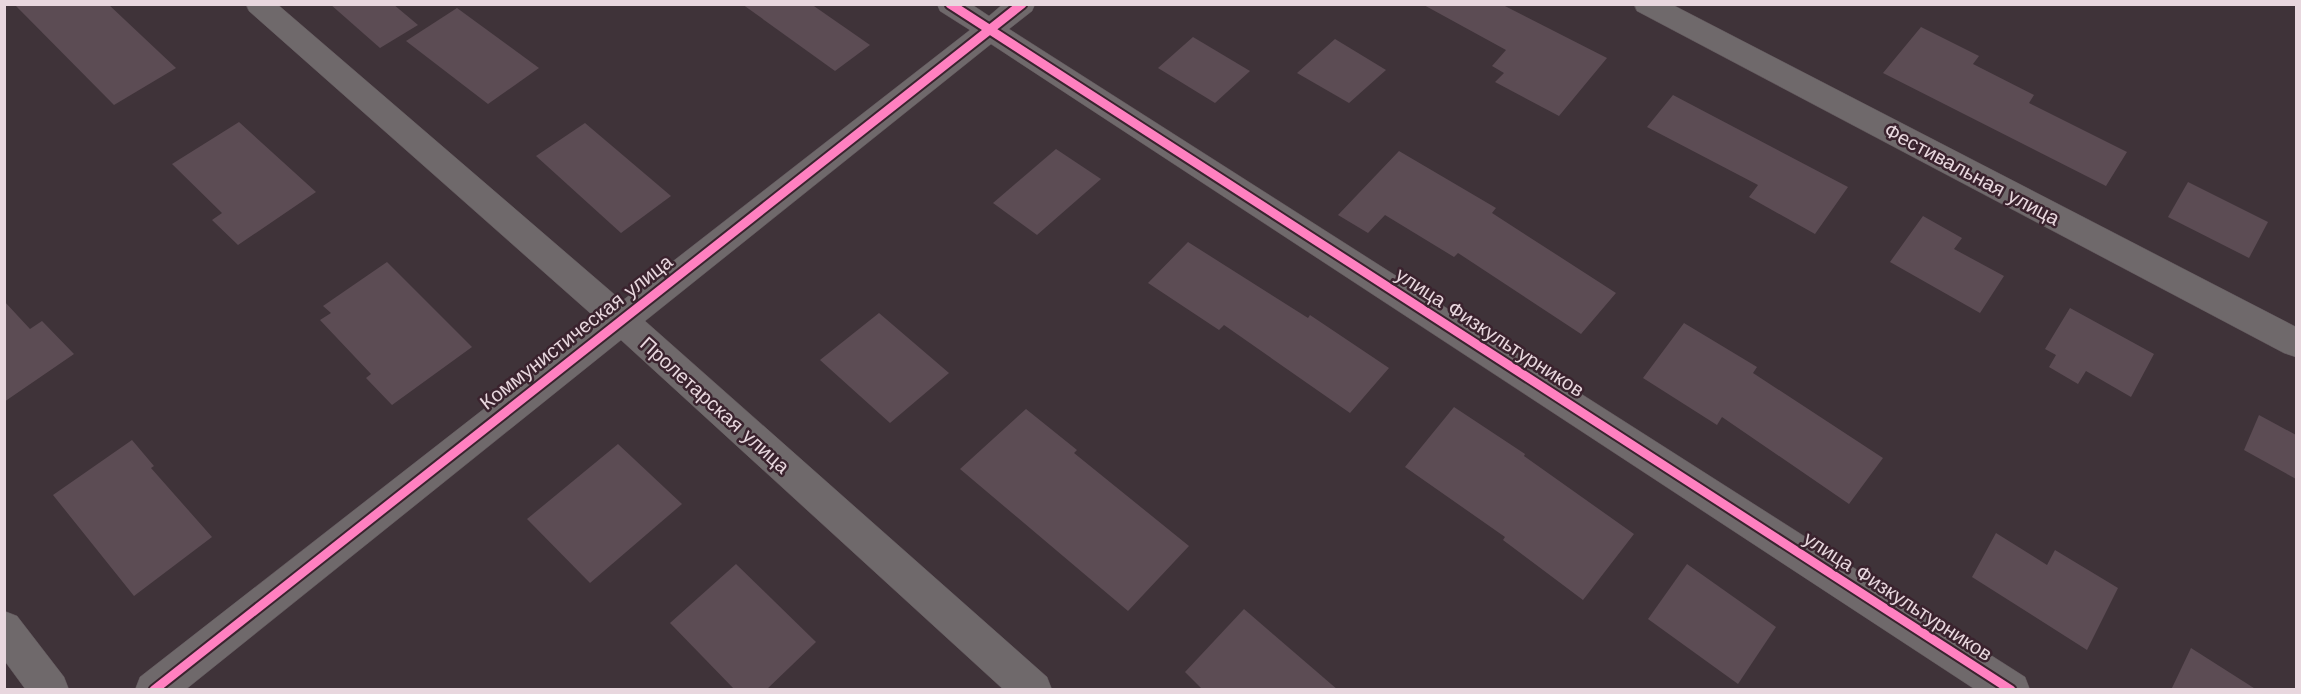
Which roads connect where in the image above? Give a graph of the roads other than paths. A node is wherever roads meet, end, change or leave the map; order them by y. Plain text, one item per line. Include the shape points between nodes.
1 (259, 4) edge
2 (950, 4) edge
3 (1022, 4) edge
4 (1647, 4) edge
5 (989, 30) junction
6 (621, 320) junction
7 (2296, 343) edge
8 (4, 630) edge
9 (50, 690) edge
10 (154, 690) edge
11 (1033, 690) edge
12 (2010, 690) edge

1 - 6 street, Пролетарская улица
2 - 5 street, улица Физкультурников
3 - 5 street, Коммунистическая улица
4 - 7 street, Фестивальная улица
5 - 6 street, Коммунистическая улица
5 - 12 street, улица Физкультурников
6 - 10 street, Коммунистическая улица
6 - 11 street, Пролетарская улица
8 - 9 street

